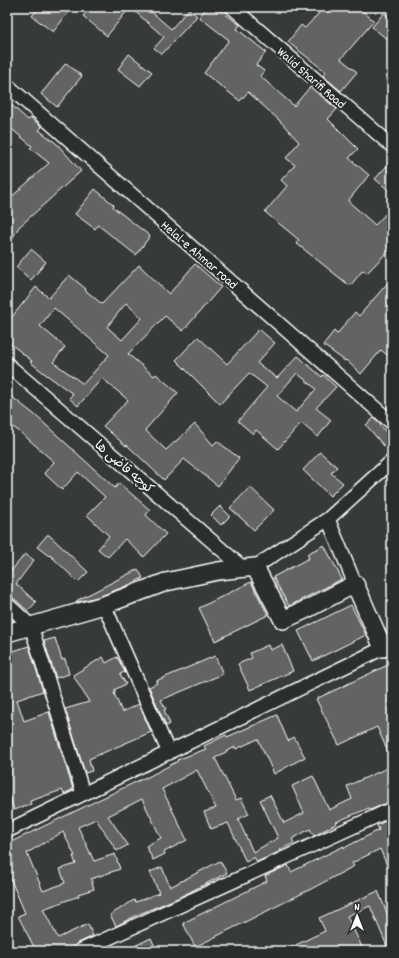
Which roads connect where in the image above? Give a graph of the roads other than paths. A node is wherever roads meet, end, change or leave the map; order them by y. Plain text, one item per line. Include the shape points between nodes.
1 (232, 7) edge
2 (7, 85) edge
3 (392, 146) edge
4 (7, 364) edge
5 (392, 423) edge
6 (392, 461) edge
7 (328, 519) junction
8 (249, 568) junction
9 (355, 584) junction
10 (7, 604) edge
11 (104, 605) junction
12 (31, 626) junction
13 (7, 633) edge
14 (387, 646) edge
15 (169, 753) junction
16 (84, 793) junction
17 (392, 809) edge
18 (8, 828) edge
19 (80, 951) edge

1 - 3 street, Walid Sharifi Road
2 - 5 street, Helal-e Ahmar road
4 - 8 street, کوچه قاضی ها
6 - 7 street
7 - 8 street
7 - 9 street
8 - 9 street via 283,620
8 - 11 street via 218,571 166,582
9 - 14 street
10 - 12 street
11 - 12 street
11 - 15 street
12 - 13 street
12 - 16 street
14 - 15 street
15 - 16 street
16 - 18 street
17 - 19 street

